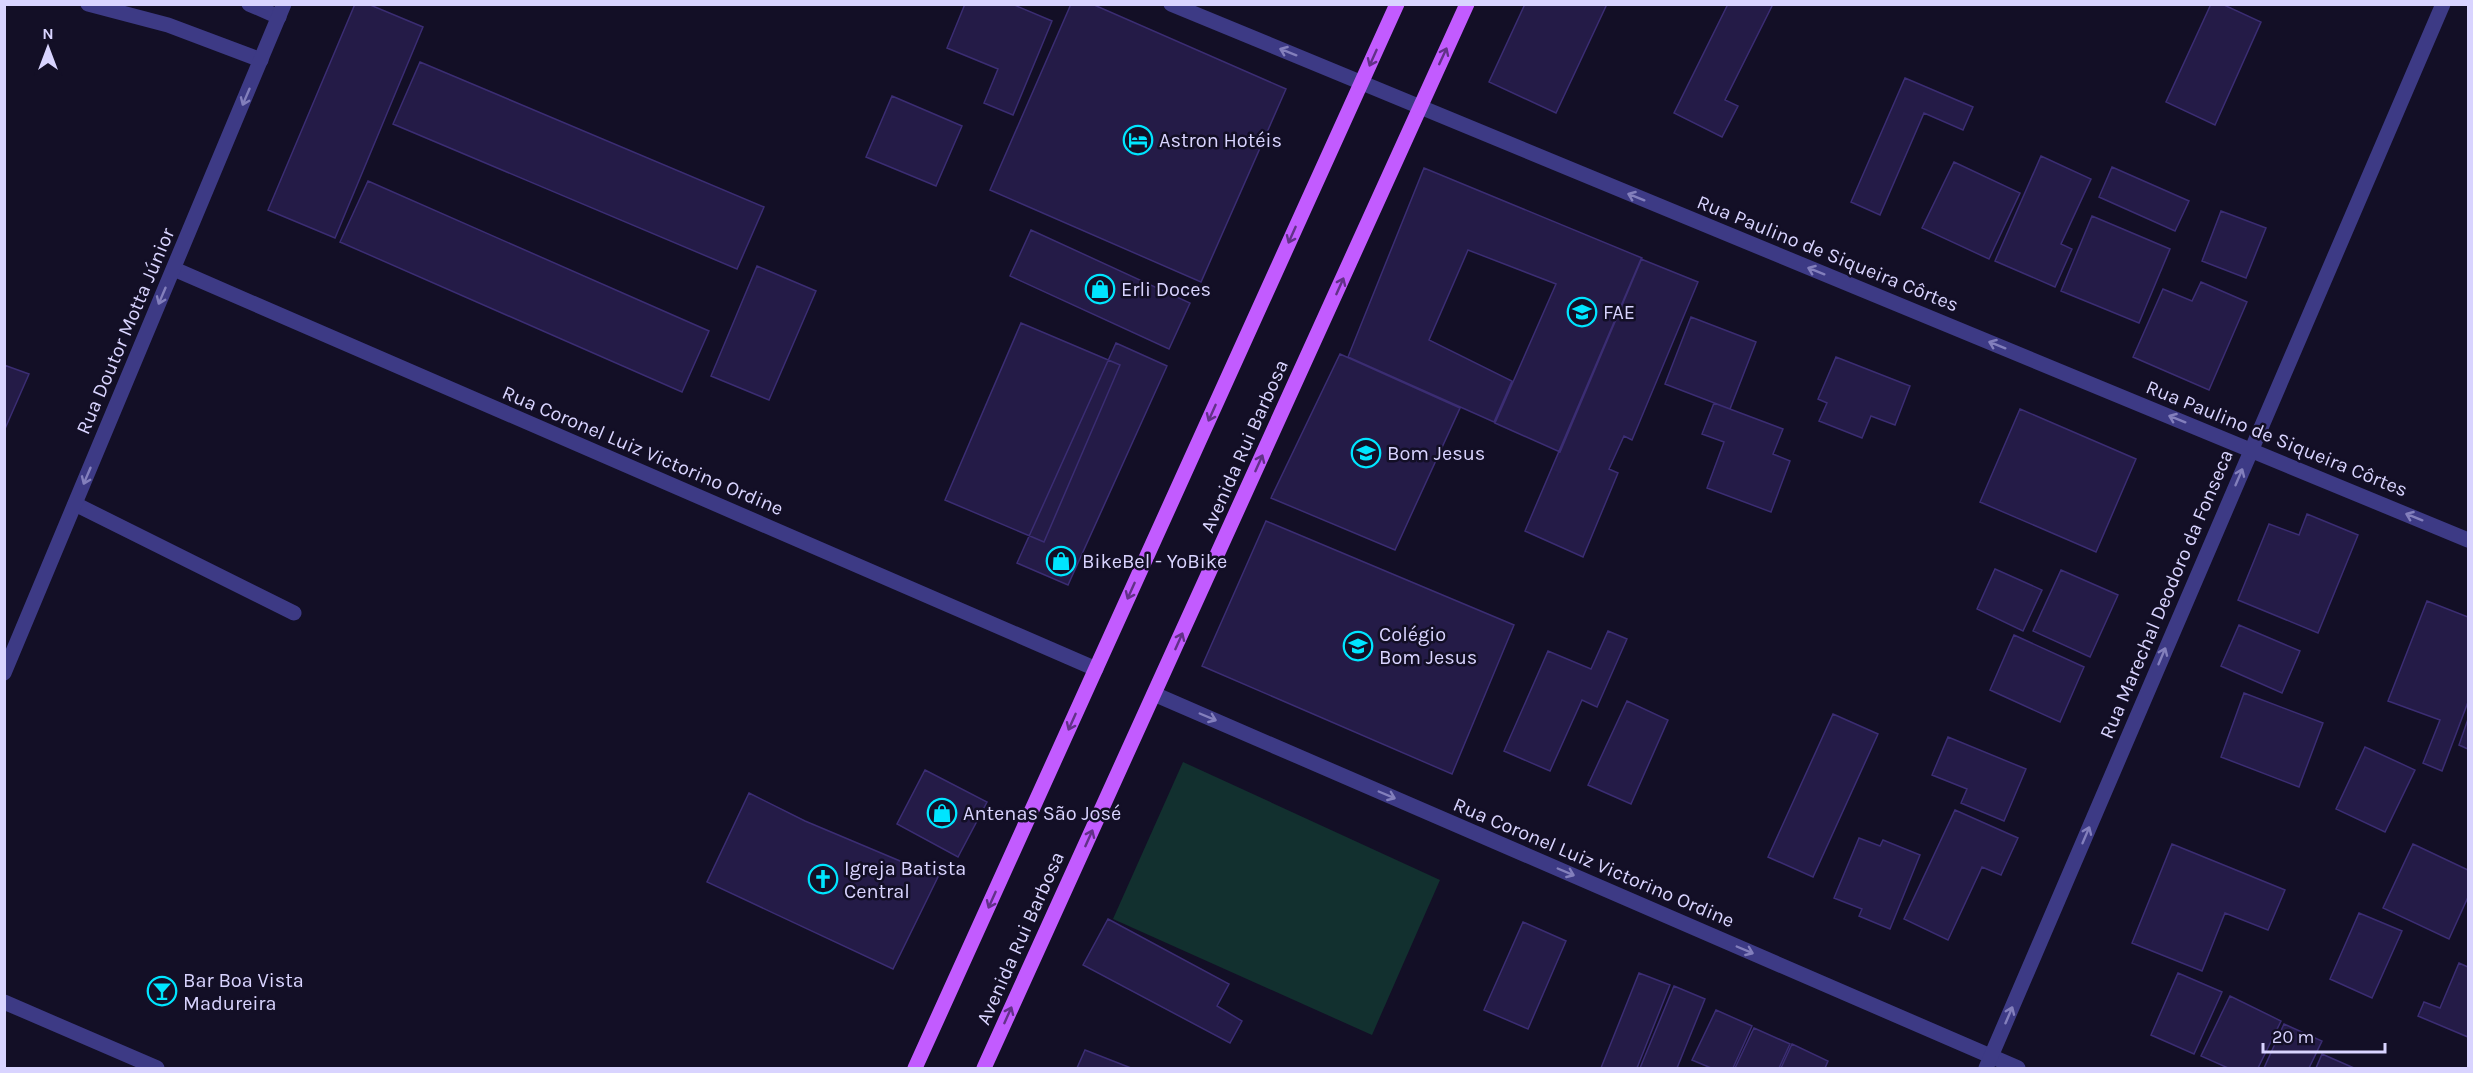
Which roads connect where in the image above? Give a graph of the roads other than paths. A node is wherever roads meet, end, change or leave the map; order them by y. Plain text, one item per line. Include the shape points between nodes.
1 (88, 4) edge
2 (249, 4) edge
3 (1171, 4) edge
4 (1397, 4) edge
5 (1467, 4) edge
6 (2443, 4) edge
7 (282, 11) edge
8 (261, 60) junction
9 (1361, 83) junction
10 (1420, 107) junction
11 (174, 269) junction
12 (2251, 450) junction
13 (75, 504) junction
14 (2469, 540) edge
15 (294, 613) dead end
16 (1096, 669) junction
17 (4, 673) edge
18 (1154, 694) junction
19 (4, 1002) edge
20 (1989, 1063) edge
21 (158, 1068) edge
22 (915, 1068) edge
23 (984, 1068) edge
24 (2018, 1068) edge

1 - 8 street via 168,25
2 - 7 street
9 -> 3 street, Rua Paulino de Siqueira Côrtes
4 -> 9 main road, Avenida Rui Barbosa
10 -> 5 main road, Avenida Rui Barbosa
6 - 12 street, Rua Marechal Deodoro da Fonseca
7 - 8 street, Rua Doutor Motta Júnior
8 -> 11 street, Rua Doutor Motta Júnior
9 - 10 street, Rua Paulino de Siqueira Côrtes
9 -> 16 main road, Avenida Rui Barbosa
12 -> 10 street, Rua Paulino de Siqueira Côrtes
18 -> 10 main road, Avenida Rui Barbosa
11 -> 13 street, Rua Doutor Motta Júnior
11 - 16 street, Rua Coronel Luiz Victorino Ordine
14 -> 12 street, Rua Paulino de Siqueira Côrtes
20 -> 12 street, Rua Marechal Deodoro da Fonseca
13 - 15 street
13 - 17 street, Rua Doutor Motta Júnior
16 -> 22 main road, Avenida Rui Barbosa
18 -> 20 street, Rua Coronel Luiz Victorino Ordine
23 -> 18 main road, Avenida Rui Barbosa
19 - 21 street
20 - 24 street, Rua Coronel Luiz Victorino Ordine

